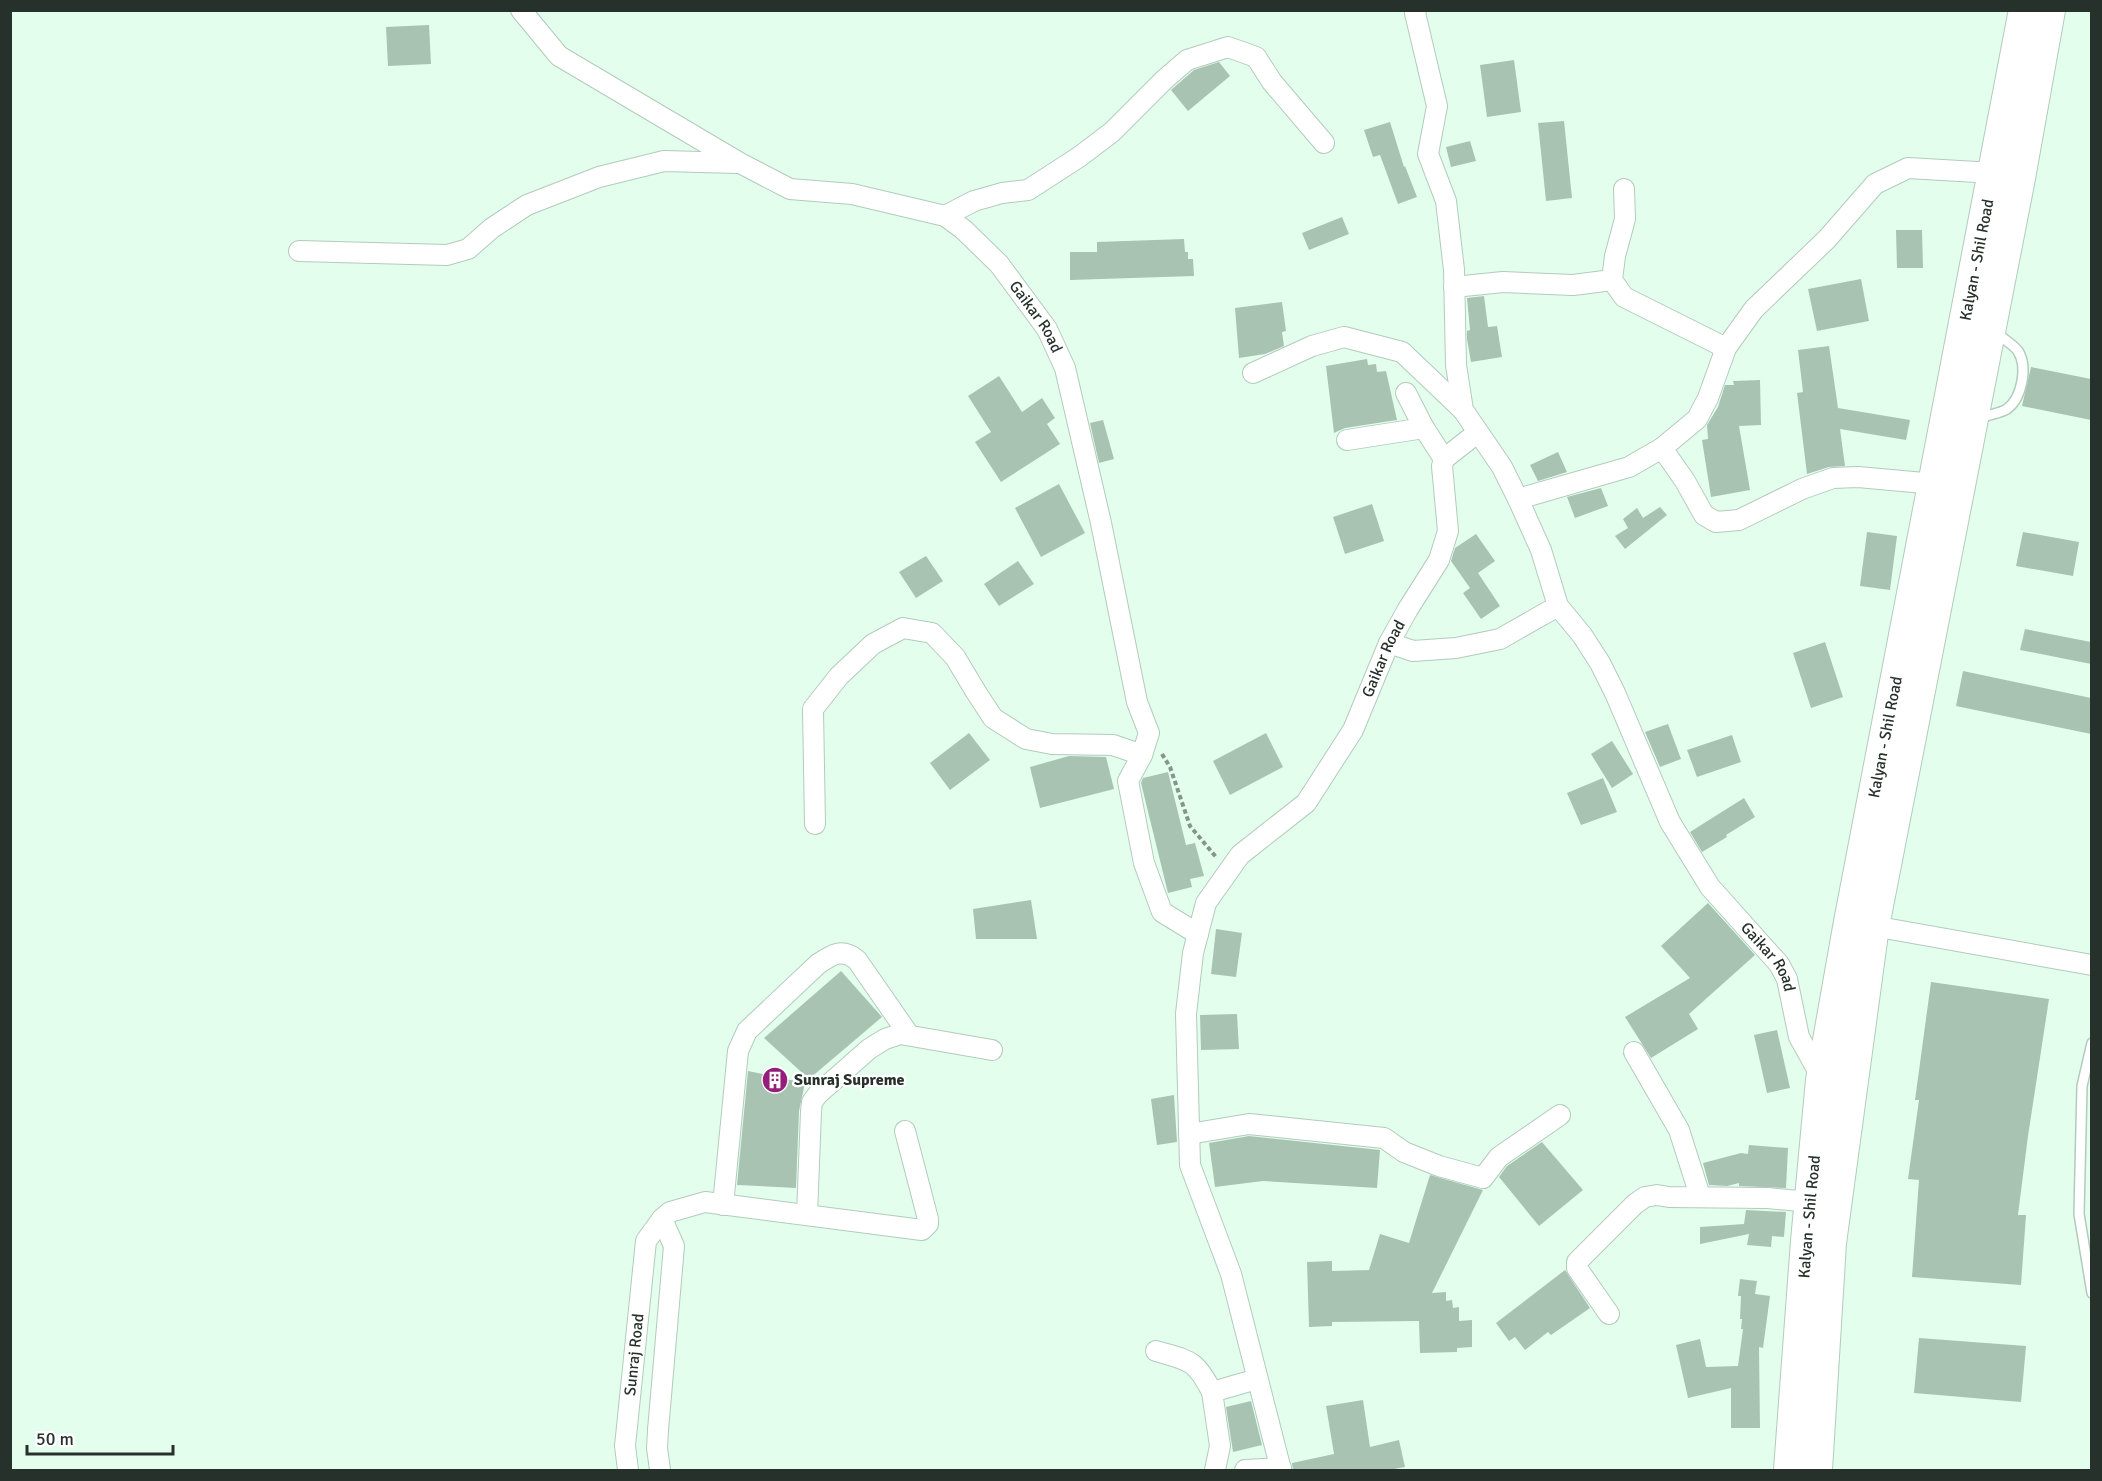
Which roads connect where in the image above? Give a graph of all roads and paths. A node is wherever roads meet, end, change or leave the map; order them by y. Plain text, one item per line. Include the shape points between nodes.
1 (521, 10) edge
2 (1416, 10) edge
3 (2025, 10) edge
4 (2049, 10) edge
5 (1324, 143) dead end
6 (740, 163) junction
7 (1994, 173) junction
8 (1624, 189) dead end
9 (945, 216) junction
10 (299, 251) dead end
11 (1612, 280) junction
12 (1454, 287) junction
13 (1990, 322) junction
14 (1726, 348) junction
15 (1253, 373) dead end
16 (1968, 375) junction
17 (1406, 393) dead end
18 (1463, 410) junction
19 (1971, 424) junction
20 (1424, 428) junction
21 (1477, 433) junction
22 (1347, 440) dead end
23 (1662, 448) junction
24 (1444, 459) junction
25 (1935, 484) junction
26 (1518, 499) junction
27 (1558, 606) junction
28 (1389, 643) junction
29 (1149, 733) junction
30 (1142, 755) junction
31 (815, 824) dead end
32 (1228, 871) junction
33 (1873, 926) junction
34 (1198, 934) junction
35 (2091, 965) edge
36 (909, 1035) junction
37 (2091, 1043) edge
38 (992, 1050) dead end
39 (1634, 1052) dead end
40 (1837, 1082) junction
41 (1560, 1115) dead end
42 (905, 1131) dead end
43 (1189, 1134) junction
44 (1700, 1196) junction
45 (1811, 1202) junction
46 (723, 1204) junction
47 (807, 1215) junction
48 (662, 1219) junction
49 (2091, 1293) edge
50 (1609, 1314) dead end
51 (1156, 1351) dead end
52 (1257, 1379) junction
53 (1212, 1392) junction
54 (626, 1429) junction
55 (658, 1430) junction
56 (1281, 1469) edge
57 (628, 1470) edge
58 (660, 1470) edge
59 (1215, 1470) edge
60 (1245, 1470) edge
61 (1791, 1470) edge
62 (1816, 1470) edge

1 - 6 street via 559,56
2 - 12 street via 1437,106 1428,154 1446,201
3 - 7 main road, Kalyan - Shil Road
4 - 13 main road, Kalyan - Shil Road
5 - 9 street via 1256,57 1228,47 1187,60 1112,132 1028,190 974,201
6 - 9 street via 790,189 852,194
6 - 10 street via 664,161 599,177 527,205 468,249 447,255
7 - 14 street via 1908,168 1875,184 1827,239 1754,309
7 - 16 main road, Kalyan - Shil Road
8 - 11 street via 1625,219
9 - 29 street, Gaikar Road via 999,264 1047,329 1065,368 1137,702
11 - 12 street via 1573,285 1503,282
11 - 14 street via 1624,297
12 - 18 street via 1456,365
13 - 16 main road, Kalyan - Shil Road
13 - 19 lane via 2022,358 2022,379 2014,402
14 - 23 street via 1697,419
15 - 18 street via 1312,346 1344,337 1402,352
16 - 19 main road, Kalyan - Shil Road
16 - 25 main road, Kalyan - Shil Road
17 - 20 street
18 - 21 street, Gaikar Road
19 - 33 main road, Kalyan - Shil Road
20 - 22 street
20 - 24 street
21 - 24 street
21 - 26 street, Gaikar Road via 1502,467
23 - 25 street via 1704,515 1716,522 1739,520 1833,478
23 - 26 street via 1629,467
24 - 28 street, Gaikar Road via 1448,531 1439,560
25 - 40 main road, Kalyan - Shil Road via 1850,922
26 - 27 street, Gaikar Road via 1541,550
27 - 28 street via 1500,639 1413,651
27 - 40 street, Gaikar Road via 1600,663 1689,857 1710,887 1779,964 1787,980 1799,1037
28 - 32 street, Gaikar Road via 1353,730 1306,803 1240,855
29 - 30 street
29 - 32 path via 1170,767 1190,826
30 - 31 street via 1113,745 1052,744 1026,739 993,718 955,657 932,633 903,628 873,644 839,676 813,709
30 - 34 street via 1128,781 1144,862 1162,912
32 - 34 street, Gaikar Road via 1206,903
33 - 35 street
33 - 40 main road, Kalyan - Shil Road
34 - 43 street, Gaikar Road via 1186,1014
36 - 38 street
36 - 46 street via 849,953 828,957 818,964 747,1031 738,1051
36 - 47 street via 900,1034 869,1048 812,1102
37 - 49 lane via 2082,1086 2079,1214
39 - 44 street via 1679,1130
40 - 45 main road, Kalyan - Shil Road
40 - 62 main road, Kalyan - Shil Road
41 - 43 street via 1499,1157 1483,1178 1404,1152 1384,1138 1249,1124
42 - 47 street via 928,1219 926,1228
43 - 52 street, Gaikar Road via 1190,1165 1231,1274
44 - 45 street
44 - 50 street via 1645,1197 1577,1262 1577,1268
45 - 61 main road, Kalyan - Shil Road
46 - 47 street
46 - 48 street via 694,1204
48 - 54 street, Sunraj Road via 646,1241
48 - 55 street via 674,1246
51 - 53 street via 1197,1366
52 - 53 street
52 - 56 street, Gaikar Road
53 - 59 street via 1220,1446
54 - 55 street
54 - 57 street, Sunraj Road
55 - 58 street
56 - 60 street

